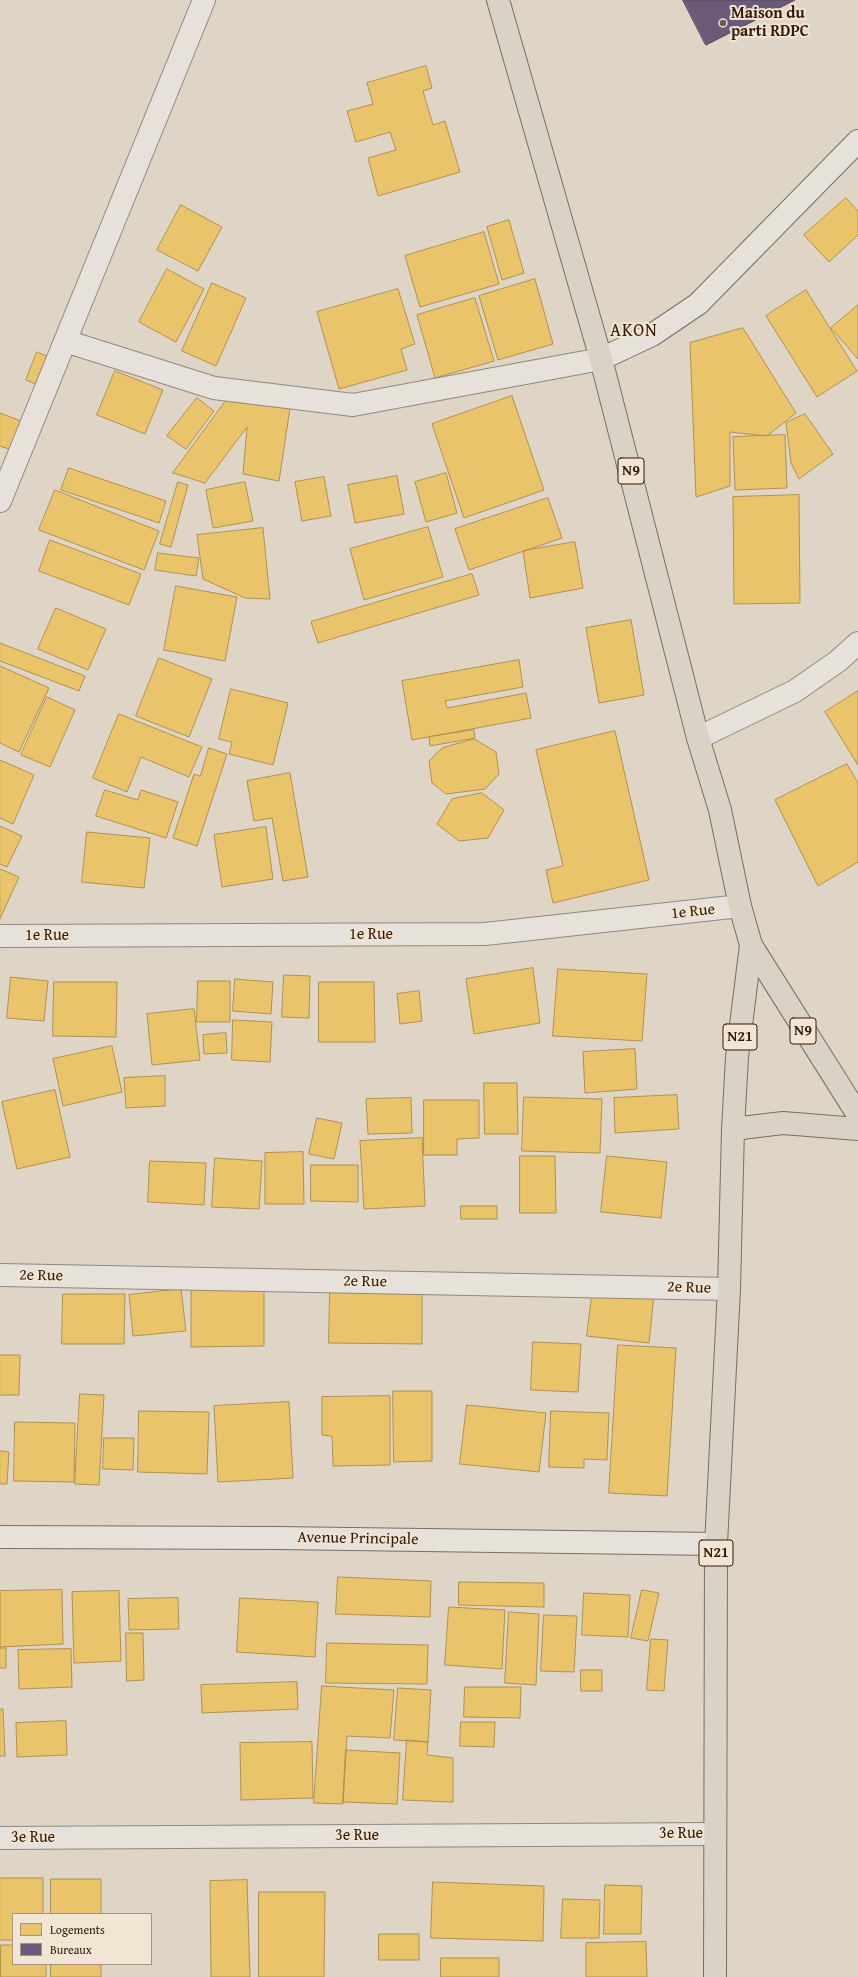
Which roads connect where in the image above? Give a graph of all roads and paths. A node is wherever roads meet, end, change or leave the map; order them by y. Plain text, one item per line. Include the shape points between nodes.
1 (204, 0) edge
2 (498, 0) edge
3 (858, 141) edge
4 (65, 341) junction
5 (601, 359) junction
6 (0, 501) edge
7 (858, 643) edge
8 (698, 738) junction
9 (740, 906) junction
10 (0, 936) edge
11 (751, 945) junction
12 (858, 1116) edge
13 (733, 1129) junction
14 (858, 1129) edge
15 (0, 1275) edge
16 (730, 1289) junction
17 (0, 1537) edge
18 (716, 1544) junction
19 (714, 1834) junction
20 (0, 1838) edge
21 (715, 1977) edge

1 - 4 street
2 - 5 main road, N9
3 - 5 street via 698,304 652,335
4 - 5 street via 214,388 353,405
4 - 6 street
5 - 8 main road, N9
7 - 8 street via 838,661 795,691
8 - 9 main road, N9 via 720,810
9 - 10 street, 1e Rue via 485,934
9 - 11 main road, N9
11 - 12 main road, N9
11 - 13 main road, N21 via 737,1057
13 - 14 main road via 783,1123
13 - 16 main road, N21
15 - 16 street, 2e Rue
16 - 18 main road, N21
17 - 18 street, Avenue Principale
18 - 19 main road, N21
19 - 20 street, 3e Rue
19 - 21 main road, N21

